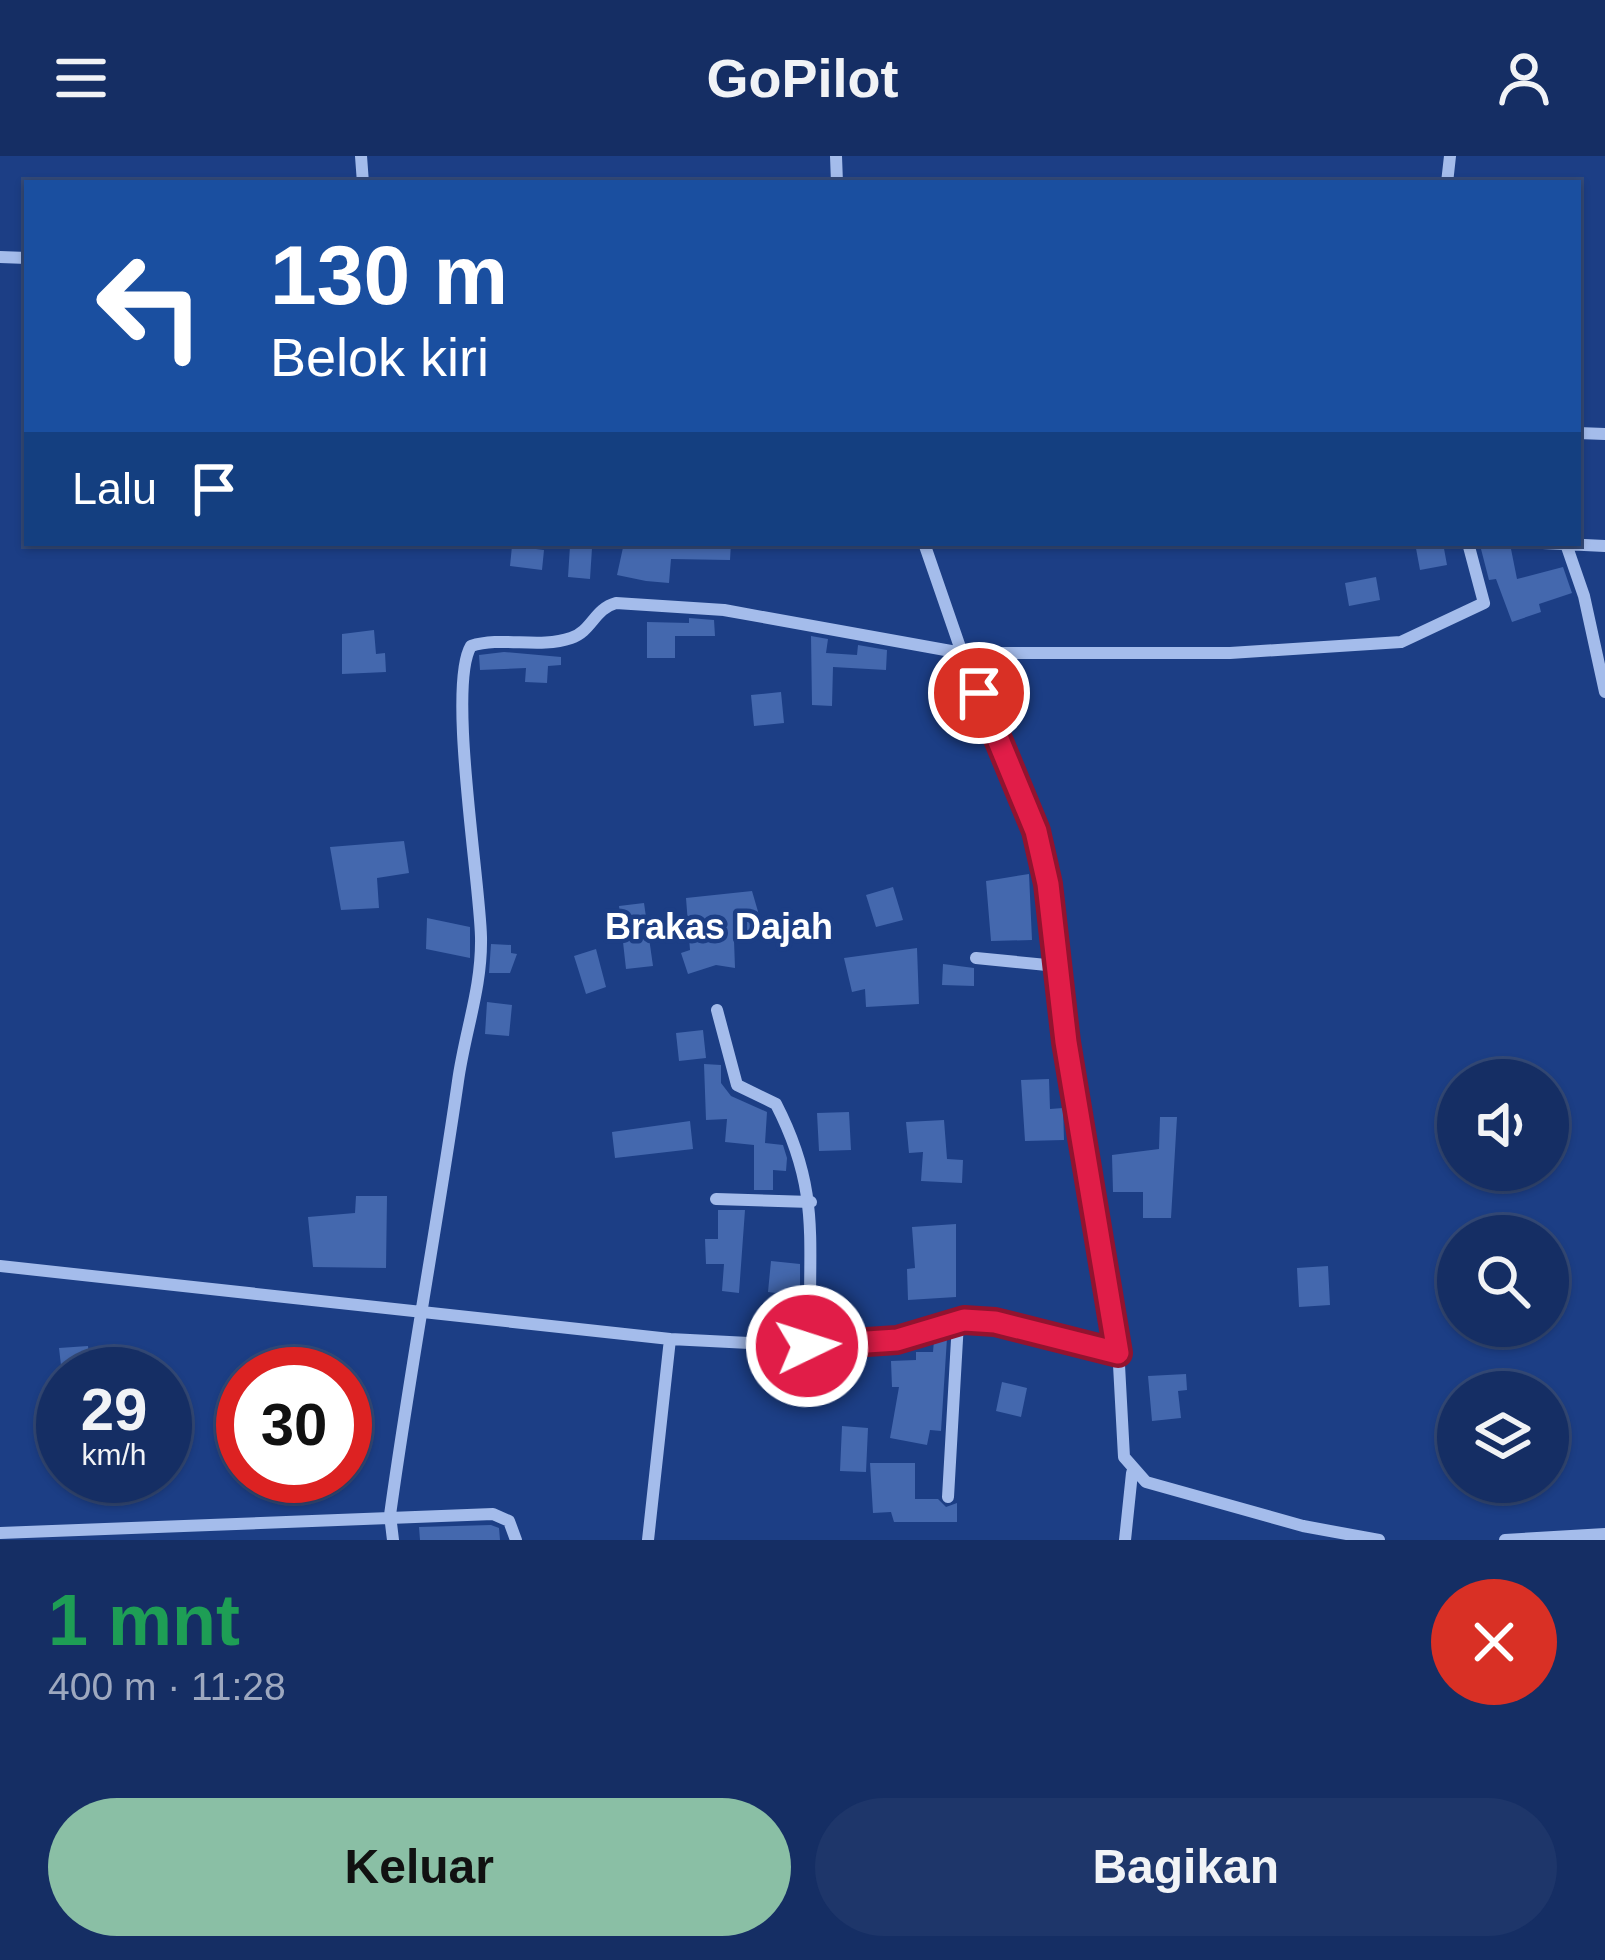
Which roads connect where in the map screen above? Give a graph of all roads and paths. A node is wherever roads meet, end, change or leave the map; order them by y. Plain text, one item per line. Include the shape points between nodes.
1 (925, 546) edge
2 (1469, 546) edge
3 (1567, 546) edge
4 (962, 653) junction
5 (1605, 692) edge
6 (976, 958) dead end
7 (1057, 966) junction
8 (717, 1010) dead end
9 (716, 1199) dead end
10 (811, 1202) junction
11 (0, 1266) edge
12 (418, 1312) junction
13 (958, 1322) junction
14 (670, 1339) junction
15 (811, 1346) junction
16 (1118, 1353) junction
17 (1132, 1473) junction
18 (949, 1497) dead end
19 (390, 1516) junction
20 (0, 1533) edge
21 (1605, 1534) edge
22 (393, 1540) edge
23 (516, 1540) edge
24 (648, 1540) edge
25 (1125, 1540) edge
26 (1379, 1540) edge
27 (1505, 1540) edge

1 - 4 street
2 - 4 street via 1484,602 1401,642 1230,653
3 - 5 street
4 - 7 street via 1036,831
4 - 12 street via 724,610 616,603 569,639 469,648 470,846 482,973
6 - 7 street
7 - 16 street
8 - 10 street via 737,1085 776,1104
9 - 10 street
10 - 15 street
11 - 12 street
12 - 14 street
12 - 19 street
13 - 15 street via 897,1340
13 - 16 street via 995,1322
13 - 18 street
14 - 15 street
14 - 24 street
16 - 17 street via 1124,1457
17 - 25 street
17 - 26 street via 1303,1526
19 - 20 street
19 - 22 street
19 - 23 street via 497,1514
21 - 27 street

